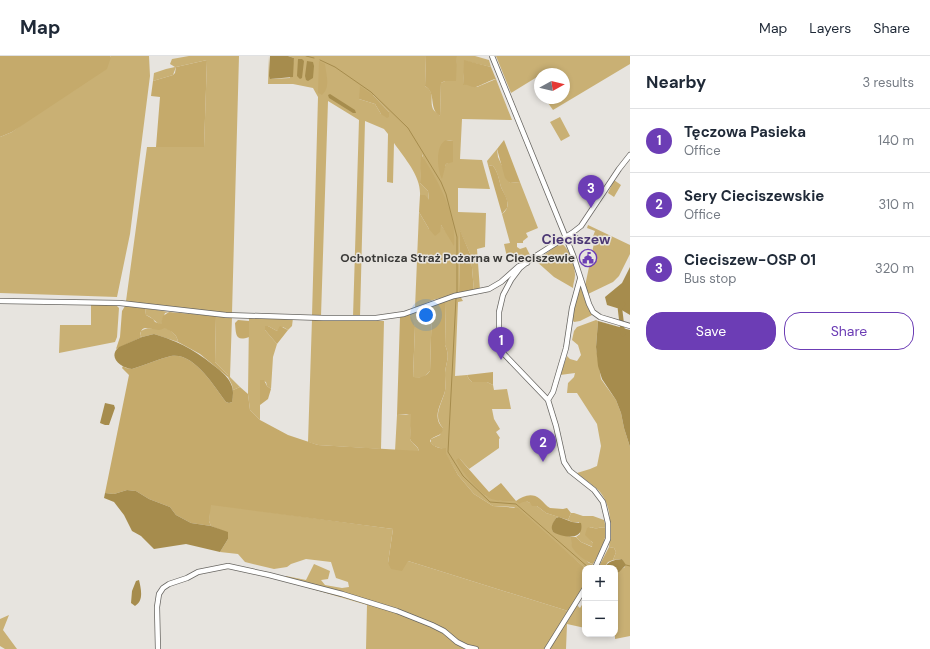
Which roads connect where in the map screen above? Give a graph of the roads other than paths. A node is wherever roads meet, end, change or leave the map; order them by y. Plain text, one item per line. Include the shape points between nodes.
1 (492, 56) edge
2 (630, 155) edge
3 (572, 236) dead end
4 (565, 238) junction
5 (581, 241) dead end
6 (527, 262) junction
7 (580, 278) junction
8 (0, 301) edge
9 (630, 326) edge
10 (548, 400) junction
11 (596, 565) edge
12 (582, 594) edge
13 (158, 649) edge
14 (476, 649) edge
15 (547, 649) edge

1 - 4 street
2 - 4 street via 584,223
3 - 5 street
4 - 6 street
4 - 7 street
6 - 8 street via 489,289 450,297 404,314 376,318 226,315 120,303
6 - 10 street via 511,280 502,297 499,341 506,357
7 - 9 street via 587,300 597,315
7 - 10 street via 566,348 553,392
10 - 11 street via 564,462 603,502 608,523 608,539
12 - 15 street
13 - 14 street via 157,607 159,594 163,588 198,572 228,566 342,594 397,611 432,624 457,642

